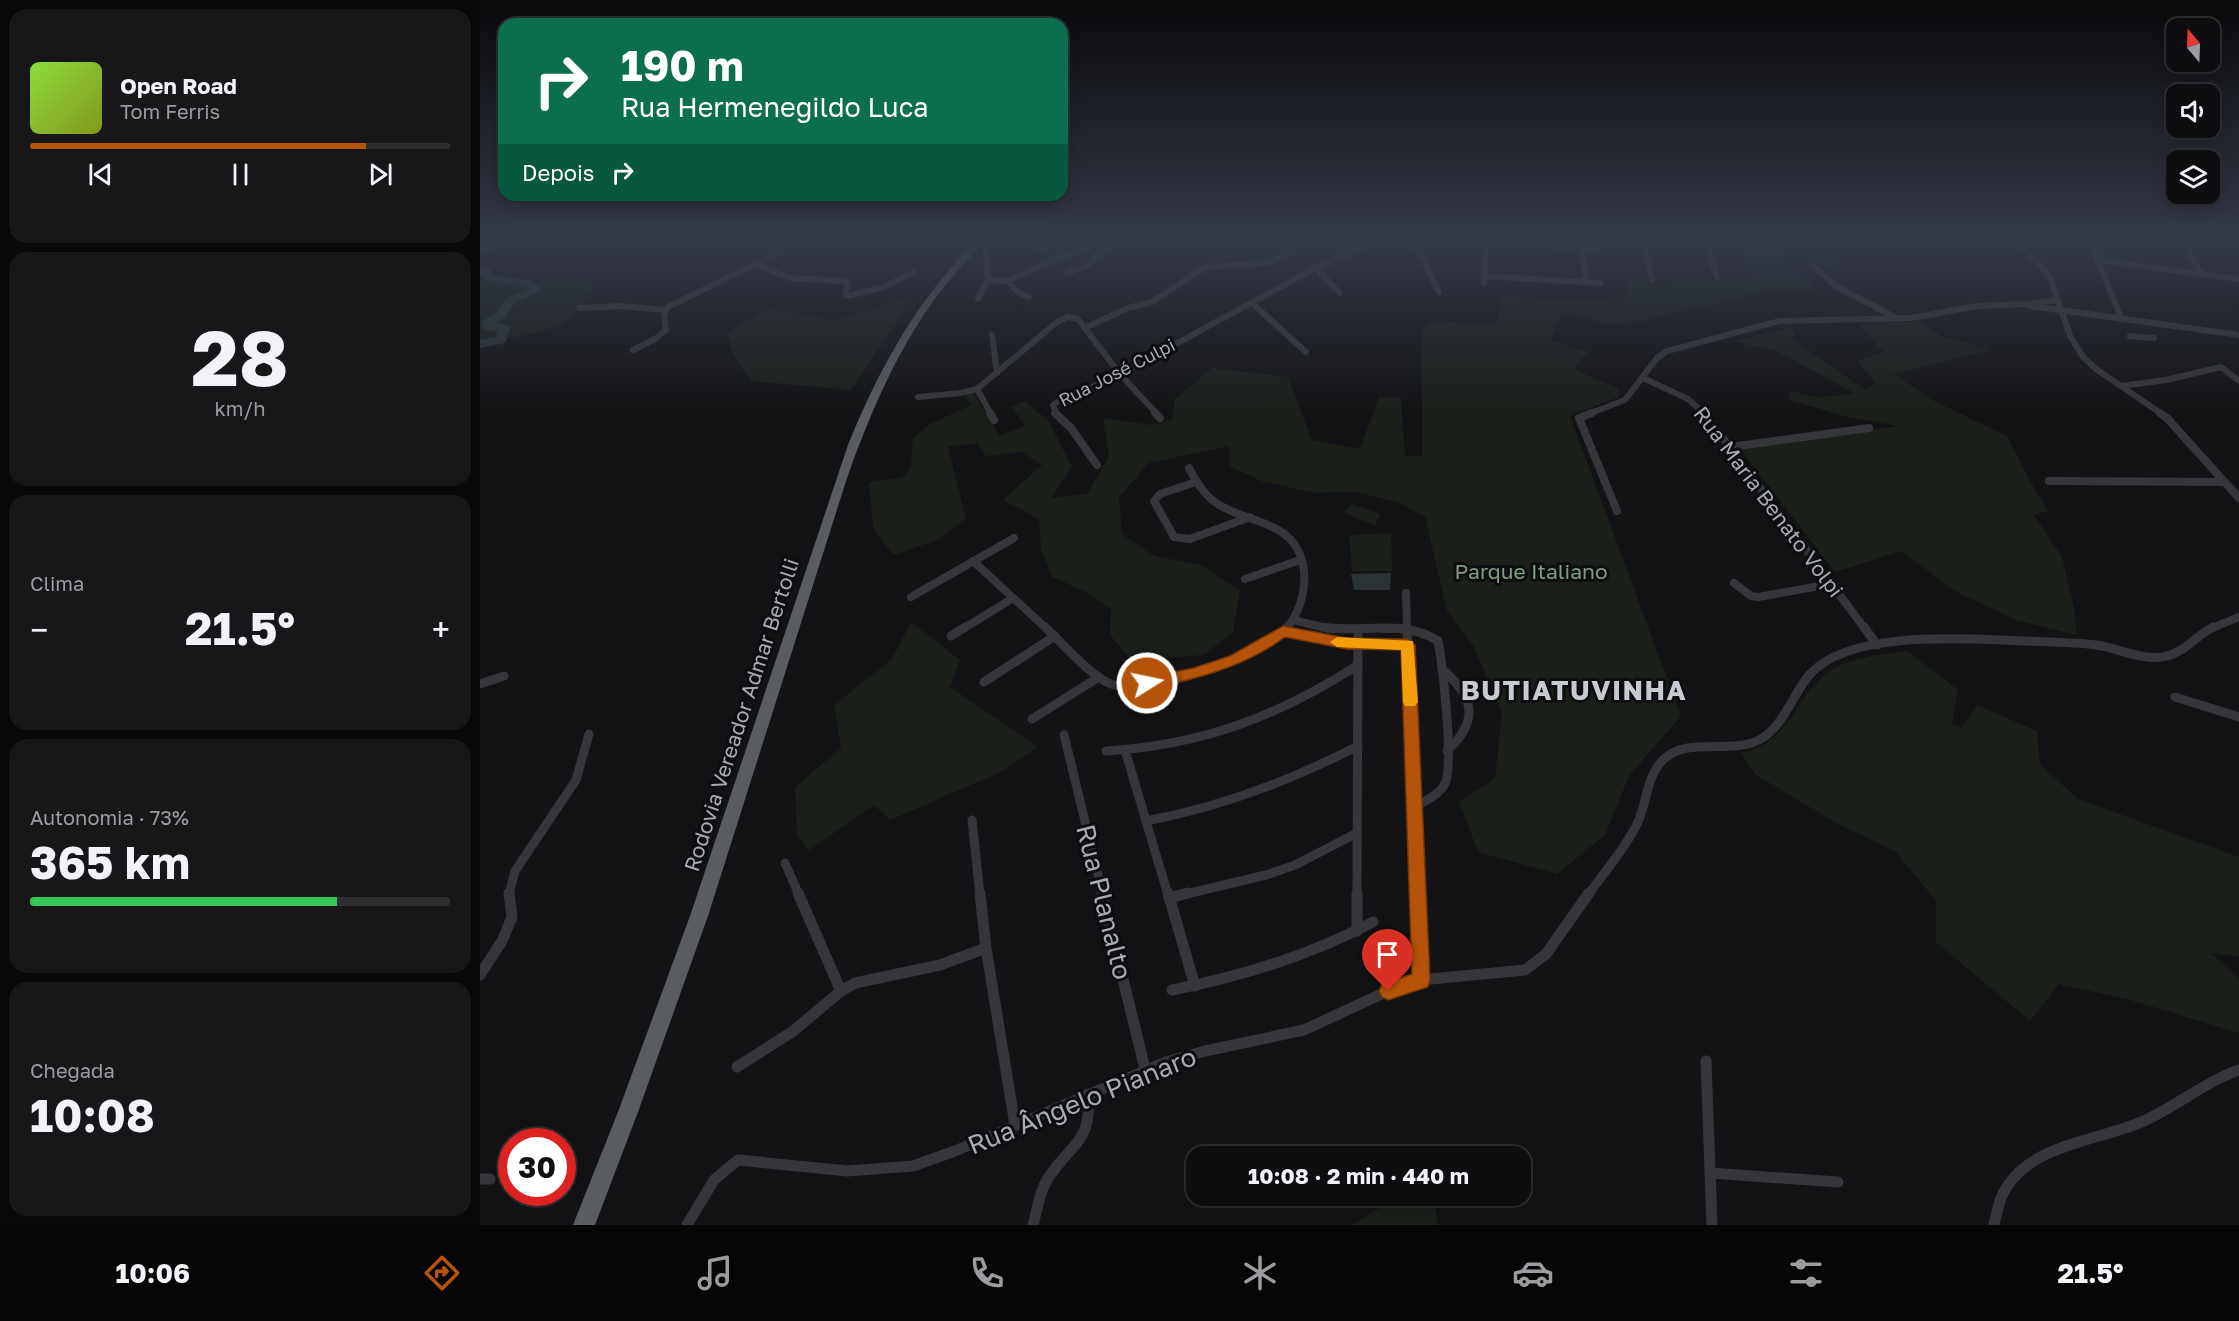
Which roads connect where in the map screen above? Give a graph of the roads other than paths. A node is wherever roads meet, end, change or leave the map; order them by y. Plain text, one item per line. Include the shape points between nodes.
1 (688, 298) edge
2 (930, 298) edge
3 (1158, 298) edge
4 (1261, 298) edge
5 (1860, 298) edge
6 (2113, 298) edge
7 (2056, 300) joint
8 (1252, 303) junction
9 (2019, 304) junction
10 (580, 308) dead end
11 (665, 310) junction
12 (2060, 311) junction
13 (1898, 319) junction
14 (2122, 320) junction
15 (2139, 322) junction
16 (1085, 328) junction
17 (992, 335) dead end
18 (2239, 335) edge
19 (2130, 336) dead end
20 (633, 350) dead end
21 (1306, 352) dead end
22 (997, 373) junction
23 (1119, 373) junction
24 (1643, 378) junction
25 (2239, 381) edge
26 (2121, 386) junction
27 (977, 389) junction
28 (918, 397) dead end
29 (1160, 418) dead end
30 (1579, 418) joint
31 (994, 420) dead end
32 (1869, 429) dead end
33 (1730, 447) junction
34 (1096, 465) dead end
35 (1189, 468) dead end
36 (2049, 481) dead end
37 (1196, 482) junction
38 (2224, 482) junction
39 (2239, 498) edge
40 (1617, 511) dead end
41 (1251, 517) junction
42 (1014, 538) dead end
43 (1300, 560) junction
44 (973, 561) junction
45 (1245, 579) dead end
46 (1734, 582) dead end
47 (1831, 584) junction
48 (1406, 593) dead end
49 (911, 597) dead end
50 (1013, 598) junction
51 (2239, 617) edge
52 (1293, 620) junction
53 (1358, 630) junction
54 (1407, 630) junction
55 (1283, 631) junction
56 (951, 636) dead end
57 (1055, 636) junction
58 (1358, 644) junction
59 (1408, 645) junction
60 (1877, 645) junction
61 (1358, 665) junction
62 (1442, 669) junction
63 (504, 676) dead end
64 (1099, 677) junction
65 (984, 681) dead end
66 (480, 684) edge
67 (2175, 697) dead end
68 (2239, 717) edge
69 (1032, 719) dead end
70 (589, 734) dead end
71 (1064, 735) dead end
72 (1358, 746) junction
73 (1125, 750) junction
74 (1106, 751) dead end
75 (1447, 751) junction
76 (1414, 808) junction
77 (972, 820) dead end
78 (1146, 821) junction
79 (1357, 833) junction
80 (784, 863) dead end
81 (1169, 898) junction
82 (1373, 922) dead end
83 (1357, 931) junction
84 (986, 948) junction
85 (480, 975) edge
86 (1421, 980) junction
87 (1195, 986) junction
88 (1172, 990) dead end
89 (841, 991) junction
90 (1706, 1061) dead end
91 (737, 1067) dead end
92 (1145, 1070) junction
93 (2239, 1070) edge
94 (1088, 1094) junction
95 (1014, 1125) junction
96 (1710, 1173) junction
97 (1838, 1182) dead end
98 (584, 1225) edge
99 (687, 1225) edge
100 (1033, 1225) edge
101 (1712, 1225) edge
102 (1994, 1225) edge

1 - 11 street
2 - 98 highway, Rodovia Vereador Admar Bertolli via 887,366 862,418 687,950
3 - 16 street
4 - 8 street, Rua José Culpi
5 - 13 street
6 - 14 street
7 - 9 street
7 - 12 street
8 - 21 street
8 - 23 street, Rua José Culpi
9 - 12 street
9 - 13 street via 1986,305
10 - 11 street
11 - 20 street via 666,330
12 - 14 street
12 - 26 street via 2083,357
13 - 24 street via 1801,319 1771,323 1667,351
14 - 15 street
15 - 18 street
15 - 19 street via 2151,338
16 - 22 street via 1075,318 1058,321
16 - 23 street
17 - 22 street
22 - 27 street
23 - 29 street
23 - 34 street, Rua José Culpi via 1053,405 1054,412 1071,428
24 - 30 street via 1622,402
24 - 33 street, Rua Maria Benato Volpi via 1695,404
25 - 26 street via 2222,367
26 - 38 street via 2167,418
27 - 28 street
27 - 31 street
30 - 40 street
32 - 33 street
33 - 47 street, Rua Maria Benato Volpi
35 - 37 street
36 - 38 street
37 - 41 street via 1219,505
37 - 41 street via 1154,501 1174,537 1190,539
38 - 39 street
41 - 43 street via 1285,534
42 - 44 street
43 - 45 street
43 - 52 street via 1305,585
44 - 49 street
44 - 50 street
46 - 47 street via 1758,597
47 - 60 street, Rua Maria Benato Volpi
48 - 54 street
50 - 56 street
50 - 57 street
51 - 60 street, Rua Ângelo Pianaro via 2210,629 2174,654 2158,657 2084,644 1980,639
52 - 53 street via 1324,628
52 - 55 street
53 - 54 street
53 - 58 street
54 - 59 street
54 - 62 street via 1438,641
55 - 58 street
55 - 64 street via 1235,660 1172,679 1120,686
57 - 64 street
57 - 65 street
58 - 59 street
58 - 61 street
59 - 76 street
60 - 86 street, Rua Ângelo Pianaro via 1846,652 1821,664 1804,680 1774,727 1760,739 1740,746 1685,750 1664,759 1635,829 1539,961 1515,972
61 - 72 street
61 - 73 street via 1306,699 1260,720 1183,742
62 - 75 street
62 - 75 street via 1465,693 1470,714 1465,734
63 - 66 street
64 - 69 street
67 - 68 street
70 - 85 street via 576,780 515,871 509,893 512,916
71 - 92 street, Rua Planalto
72 - 78 street via 1250,796 1201,811
72 - 79 street
73 - 74 street
73 - 78 street
75 - 76 street via 1444,786
76 - 86 street
77 - 84 street
78 - 81 street
79 - 81 street via 1295,865
79 - 83 street
80 - 89 street
81 - 87 street
82 - 83 street
83 - 87 street via 1292,961
84 - 89 street via 940,965 855,983
84 - 95 street
86 - 92 street, Rua Ângelo Pianaro via 1304,1030 1186,1056
87 - 88 street
89 - 91 street via 813,1017
90 - 96 street
92 - 94 street, Rua Ângelo Pianaro
93 - 102 street via 2208,1083 2148,1119 2060,1148 2027,1165 2002,1196
94 - 95 street, Rua Ângelo Pianaro
94 - 100 street via 1091,1111 1083,1137 1047,1180
95 - 99 street, Rua Ângelo Pianaro via 935,1159 892,1169 847,1171 738,1160 720,1173
96 - 97 street
96 - 101 street

